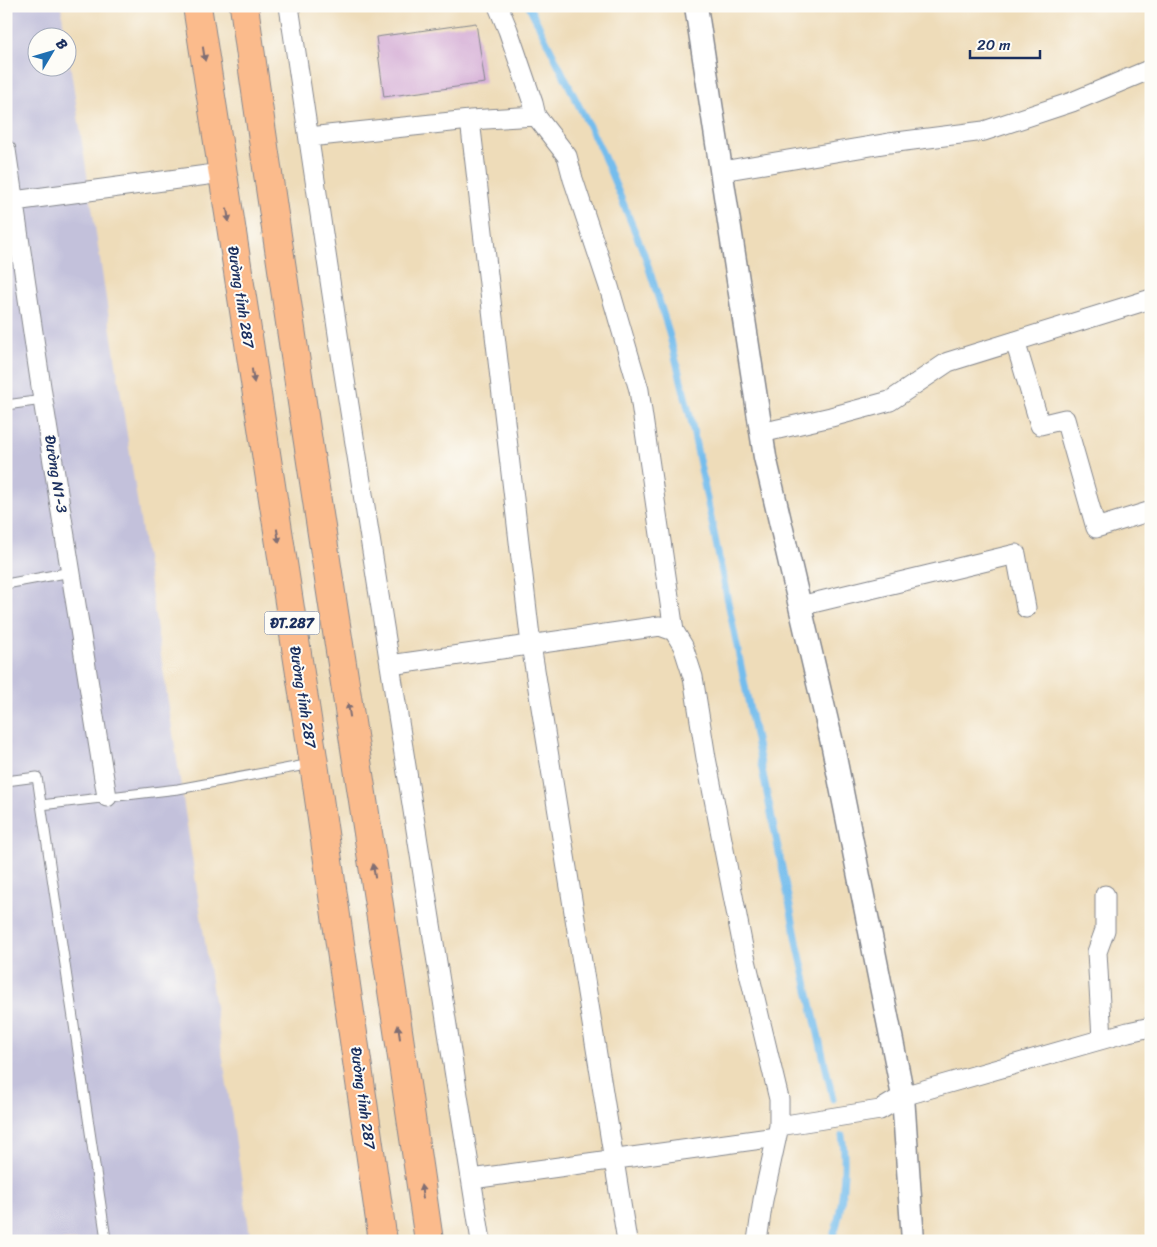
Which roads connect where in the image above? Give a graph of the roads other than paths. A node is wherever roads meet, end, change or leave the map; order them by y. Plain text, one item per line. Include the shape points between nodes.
1 (197, 6) edge
2 (244, 6) edge
3 (289, 6) edge
4 (498, 6) edge
5 (696, 6) edge
6 (1151, 69) edge
7 (536, 116) junction
8 (470, 120) junction
9 (309, 137) junction
10 (6, 150) edge
11 (722, 171) junction
12 (222, 173) junction
13 (8, 180) edge
14 (14, 200) junction
15 (1151, 299) edge
16 (1015, 341) junction
17 (44, 400) junction
18 (6, 405) edge
19 (761, 433) junction
20 (1151, 510) edge
21 (72, 572) junction
22 (6, 584) edge
23 (800, 606) junction
24 (1026, 608) dead end
25 (674, 631) junction
26 (531, 645) junction
27 (390, 665) junction
28 (314, 764) junction
29 (6, 781) edge
30 (108, 797) junction
31 (41, 805) junction
32 (1105, 895) dead end
33 (1151, 1027) edge
34 (1102, 1039) junction
35 (904, 1096) junction
36 (778, 1131) junction
37 (613, 1160) junction
38 (472, 1179) junction
39 (94, 1241) edge
40 (383, 1241) edge
41 (429, 1241) edge
42 (482, 1241) edge
43 (627, 1241) edge
44 (757, 1241) edge
45 (913, 1241) edge

1 -> 12 main road, Đường tỉnh 287 / ĐT.287
41 -> 2 main road, ĐT.287 via 292,345
3 - 9 street
4 - 7 street
5 - 11 street
6 - 11 street via 1072,102 984,131
7 - 8 street
7 - 25 street via 567,156 639,390
8 - 9 street
8 - 26 street
9 - 27 street
10 - 13 street, Đường N1-3
11 - 19 street
12 - 14 street
12 -> 28 main road, Đường tỉnh 287 / ĐT.287
13 - 14 street, Đường N1-3
14 - 17 street, Đường N1-3
15 - 16 street
16 - 19 street via 948,362 890,401
16 - 20 street via 1040,425 1065,419 1096,528
17 - 18 lane
17 - 21 street, Đường N1-3
19 - 23 street
21 - 22 lane
21 - 30 street, Đường N1-3
23 - 24 street via 1016,554
23 - 35 street via 833,747
25 - 26 street via 660,626
25 - 36 street via 683,646 693,677 744,952 779,1099
26 - 27 street
26 - 37 street
27 - 38 street
28 - 30 lane
28 - 40 main road, Đường tỉnh 287 / ĐT.287
29 - 31 lane via 37,776
30 - 31 lane
31 - 39 lane via 106,1239
32 - 34 street via 1105,930 1097,952
33 - 34 street
34 - 35 street
35 - 36 street via 880,1110
35 - 45 street
36 - 37 street
36 - 44 street
37 - 38 street
37 - 43 street
38 - 42 street

